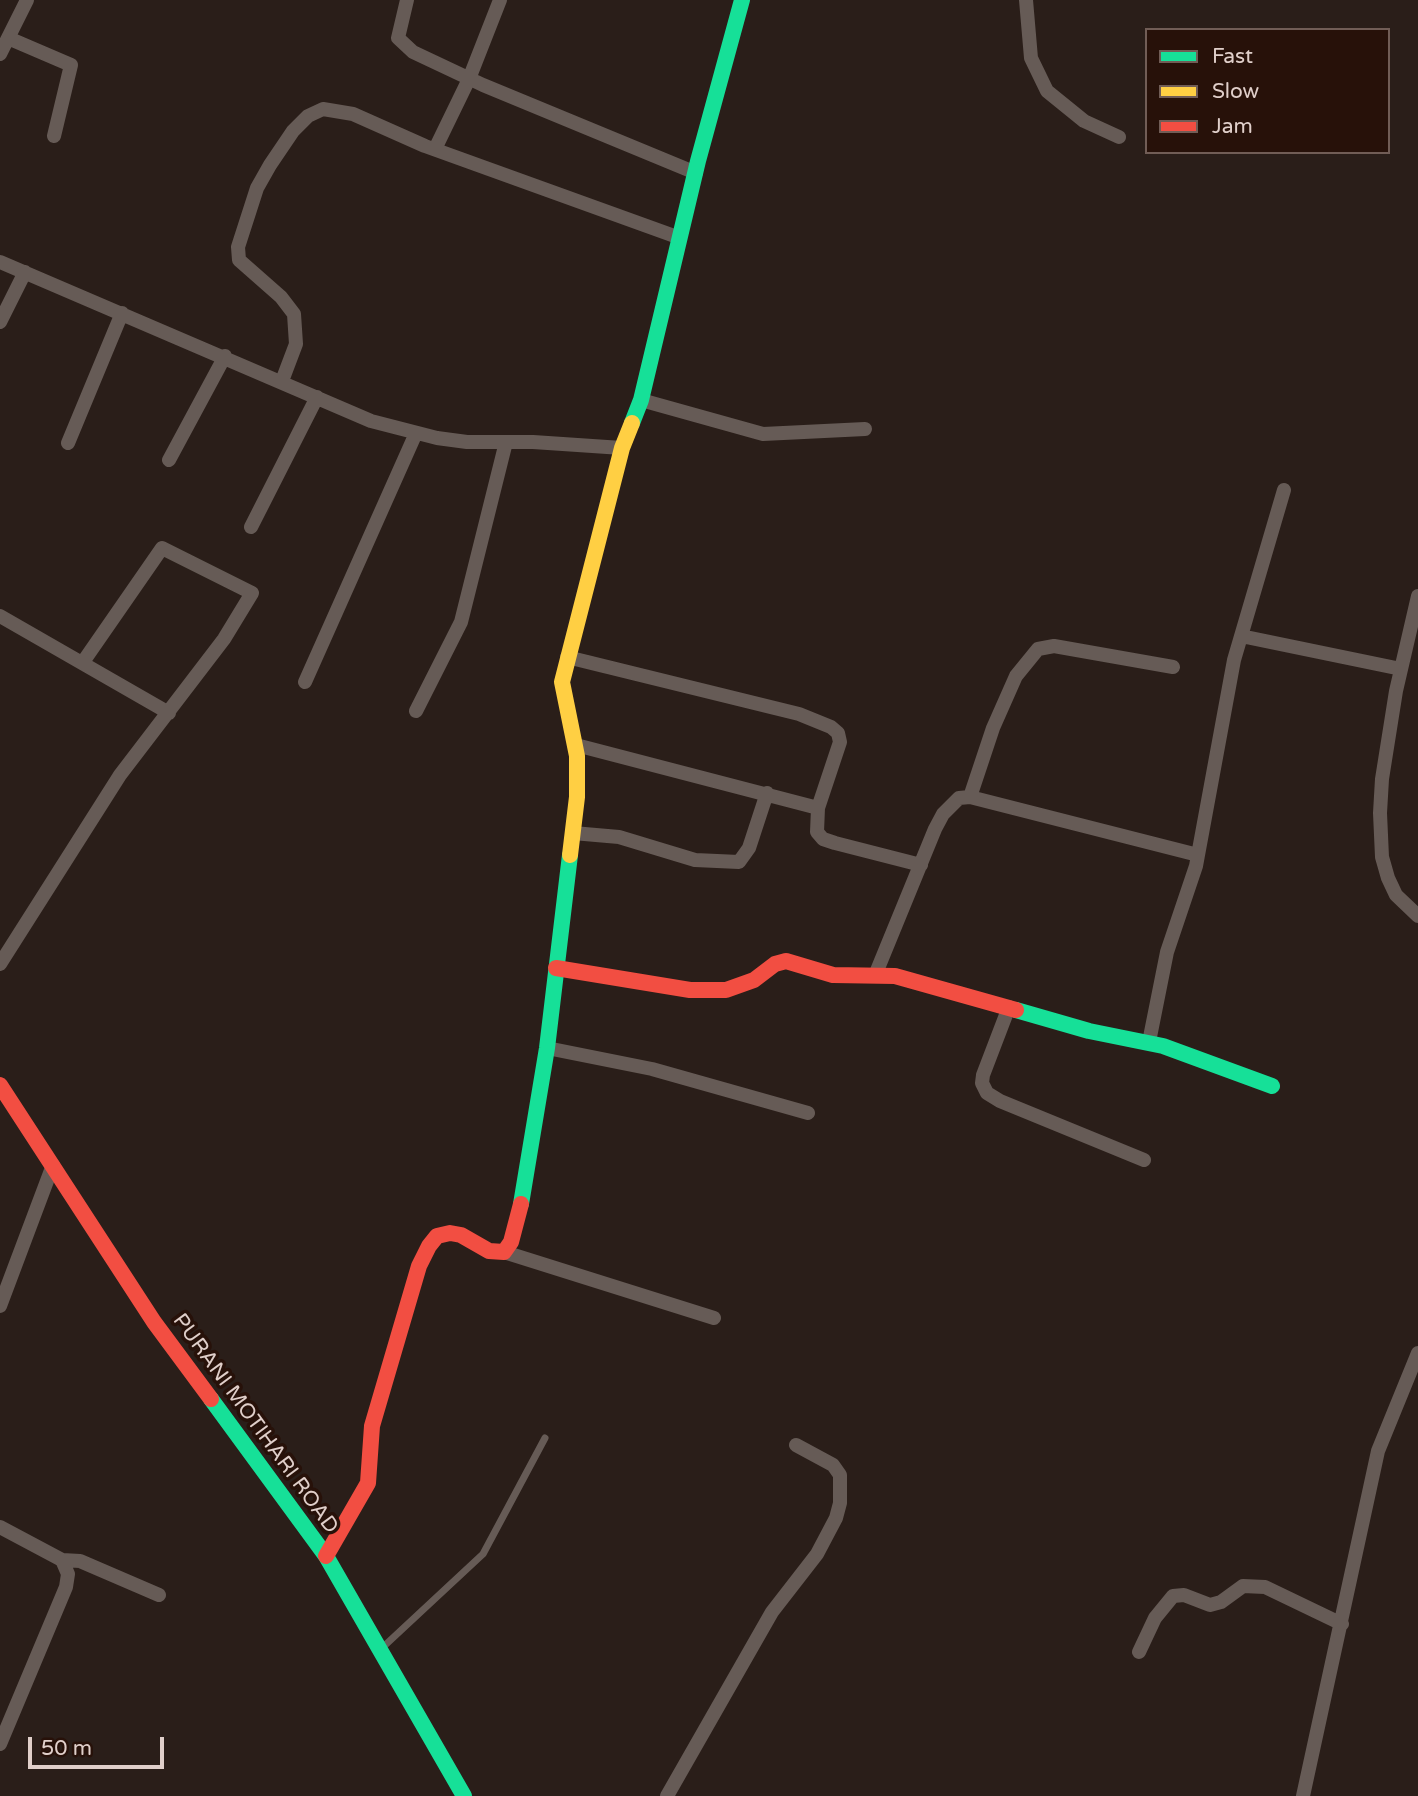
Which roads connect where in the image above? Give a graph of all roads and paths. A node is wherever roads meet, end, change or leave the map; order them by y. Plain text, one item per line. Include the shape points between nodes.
1 (27, 0) edge
2 (407, 0) edge
3 (500, 0) edge
4 (742, 0) edge
5 (1026, 0) edge
6 (8, 38) junction
7 (0, 54) edge
8 (469, 79) junction
9 (54, 136) dead end
10 (1119, 137) dead end
11 (435, 149) junction
12 (696, 173) junction
13 (680, 238) junction
14 (0, 262) edge
15 (25, 272) junction
16 (122, 313) junction
17 (0, 322) edge
18 (225, 356) junction
19 (282, 381) junction
20 (317, 397) junction
21 (641, 400) junction
22 (864, 429) dead end
23 (416, 433) junction
24 (506, 442) junction
25 (68, 443) dead end
26 (622, 448) junction
27 (169, 460) dead end
28 (1284, 490) dead end
29 (251, 527) dead end
30 (1418, 596) edge
31 (0, 616) edge
32 (1241, 636) junction
33 (567, 657) junction
34 (83, 662) junction
35 (1172, 667) dead end
36 (1401, 669) junction
37 (305, 682) dead end
38 (416, 711) dead end
39 (169, 713) junction
40 (576, 745) junction
41 (767, 793) junction
42 (970, 797) junction
43 (818, 808) junction
44 (573, 833) junction
45 (1198, 855) junction
46 (921, 865) junction
47 (1418, 916) edge
48 (0, 964) edge
49 (556, 968) junction
50 (876, 973) junction
51 (1009, 1007) junction
52 (1149, 1042) junction
53 (547, 1048) junction
54 (0, 1085) edge
55 (1272, 1086) dead end
56 (808, 1113) dead end
57 (1144, 1160) dead end
58 (53, 1165) junction
59 (504, 1252) junction
60 (0, 1306) edge
61 (714, 1318) dead end
62 (1418, 1353) edge
63 (545, 1438) dead end
64 (796, 1445) dead end
65 (0, 1527) edge
66 (326, 1556) junction
67 (62, 1560) junction
68 (159, 1595) dead end
69 (1342, 1624) junction
70 (381, 1649) junction
71 (1139, 1651) dead end
72 (0, 1744) edge
73 (464, 1796) edge
74 (667, 1796) edge
75 (1303, 1796) edge

1 - 6 street
2 - 8 street via 398,29 402,45
3 - 8 street
4 - 12 street
5 - 10 street via 1031,58 1047,92 1084,121
6 - 7 street
6 - 9 street via 71,65
8 - 11 street
8 - 12 street
11 - 13 street
11 - 19 street via 352,114 323,109 293,131 270,165 257,188 238,247 239,260 294,314 296,344
12 - 13 street
13 - 21 street
14 - 15 street
15 - 16 street
15 - 17 street
16 - 18 street
16 - 25 street
18 - 19 street
18 - 27 street
19 - 20 street
20 - 23 street via 371,421
20 - 29 street
21 - 22 street via 763,434
21 - 26 street
23 - 24 street via 467,442
23 - 37 street
24 - 26 street
24 - 38 street via 461,622
26 - 33 street
28 - 32 street
30 - 36 street
31 - 34 street
32 - 36 street
32 - 45 street
33 - 40 street via 562,682
33 - 43 street via 799,714 831,727 840,742
34 - 39 street
34 - 39 street via 162,548 252,593 225,639
35 - 42 street via 1054,646 1038,649 1022,667 1006,699
36 - 47 street via 1382,779 1380,833 1388,878 1396,895
39 - 48 street via 120,775
40 - 41 street
40 - 44 street
41 - 43 street
41 - 44 street via 740,862 695,860 619,837
42 - 45 street
42 - 46 street via 959,798 943,814
43 - 46 street via 817,832 824,839
44 - 49 street
45 - 52 street via 1167,952
46 - 50 street
49 - 50 street via 642,984 710,990 741,985 786,961 833,975
49 - 53 street
50 - 51 street
51 - 52 street via 1088,1031
51 - 57 street via 983,1075 987,1093
52 - 55 street
53 - 56 street via 652,1069
53 - 59 street via 519,1217
54 - 58 street, PURANI MOTIHARI ROAD
58 - 60 street
58 - 66 street, PURANI MOTIHARI ROAD via 154,1322
59 - 61 street
59 - 66 street via 489,1251 450,1233 437,1236 429,1246 372,1426 368,1483
62 - 69 street via 1378,1451
63 - 70 lane via 483,1554
64 - 74 street via 833,1465 840,1475 836,1518 817,1554 772,1612
65 - 67 street
66 - 70 street, PURANI MOTIHARI ROAD
67 - 68 street via 80,1560
67 - 72 street via 68,1574 66,1587
69 - 71 street via 1265,1587 1243,1586 1210,1605 1184,1595 1173,1597 1155,1618
69 - 75 street
70 - 73 street, PURANI MOTIHARI ROAD

